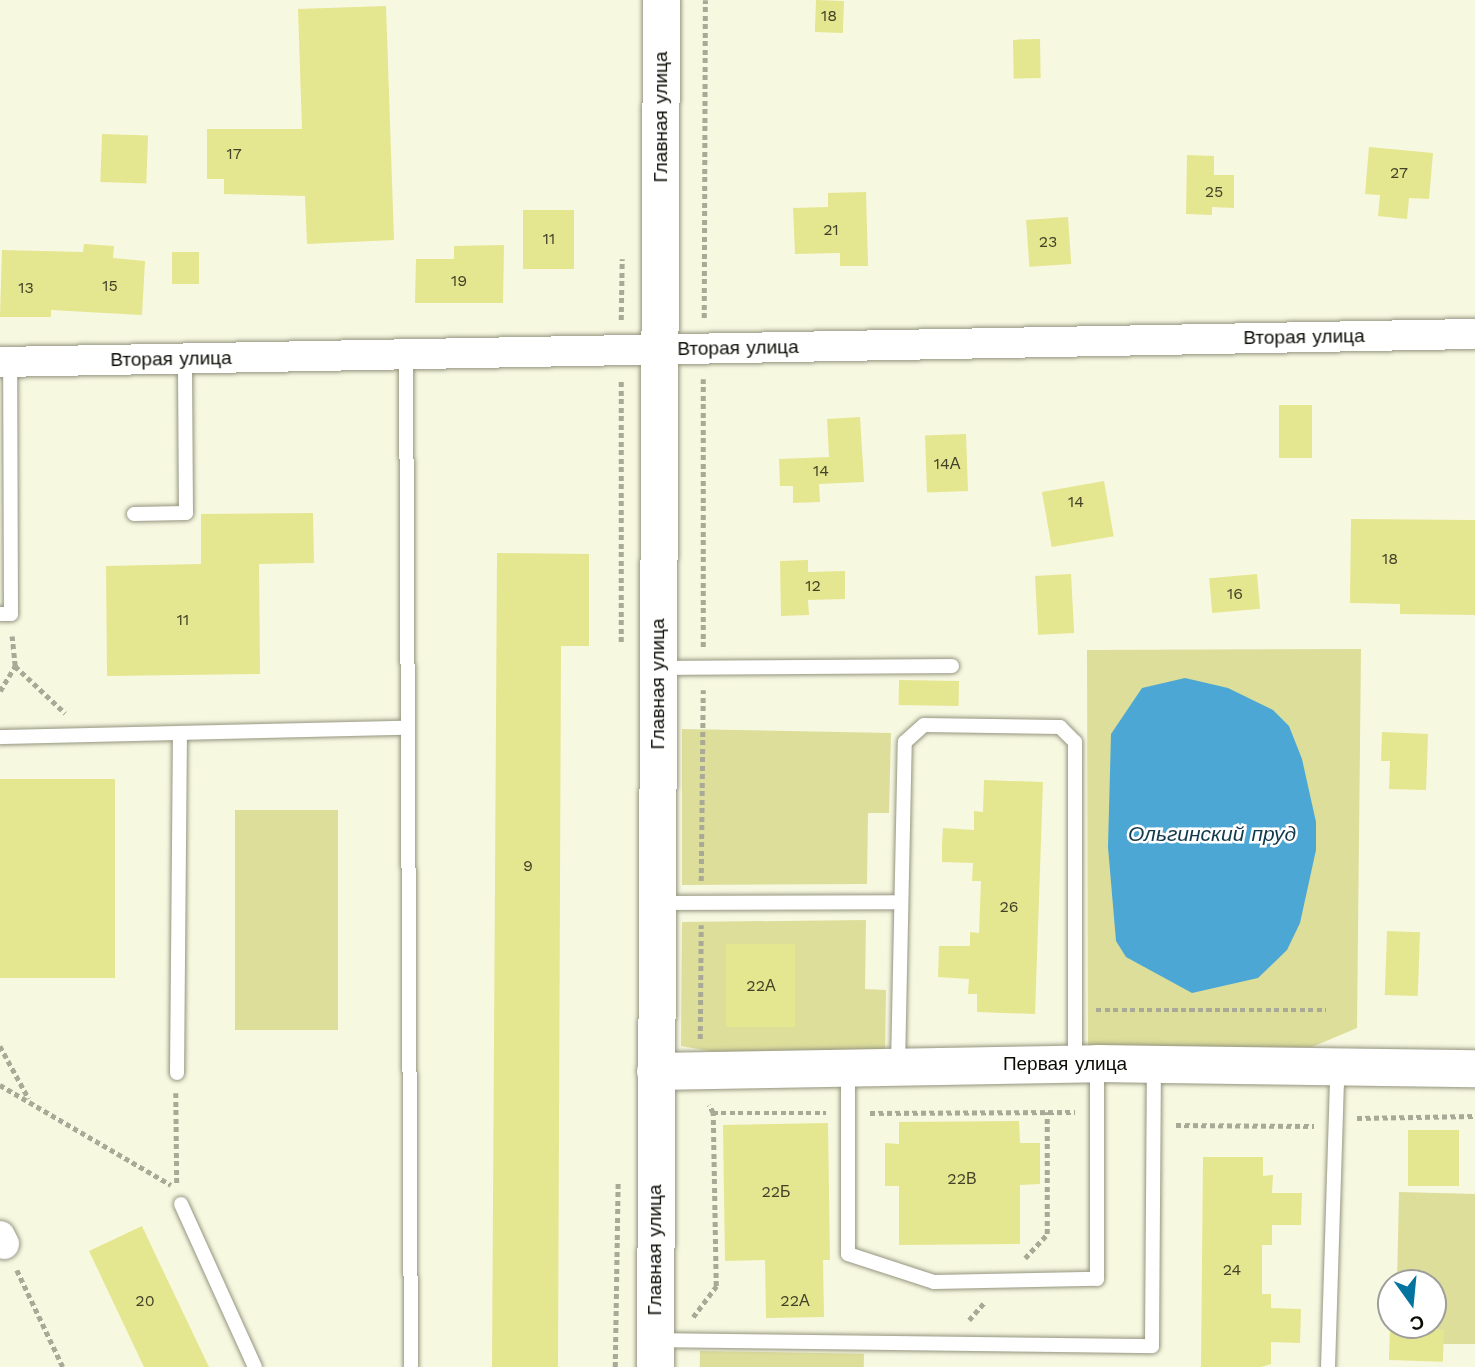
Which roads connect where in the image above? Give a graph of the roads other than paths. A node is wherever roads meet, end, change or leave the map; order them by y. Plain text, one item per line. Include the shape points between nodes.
1 (661, 0) edge
2 (1475, 334) edge
3 (660, 350) junction
4 (406, 355) junction
5 (185, 359) junction
6 (5, 362) edge
7 (135, 514) dead end
8 (5, 614) edge
9 (952, 666) dead end
10 (658, 668) junction
11 (408, 728) junction
12 (180, 733) junction
13 (0, 737) edge
14 (901, 902) junction
15 (656, 903) junction
16 (1086, 1064) junction
17 (1154, 1064) junction
18 (898, 1066) junction
19 (1333, 1066) junction
20 (848, 1068) junction
21 (1475, 1068) edge
22 (655, 1070) junction
23 (177, 1073) road end
24 (181, 1204) dead end
25 (655, 1354) edge
26 (255, 1367) edge
27 (411, 1367) edge
28 (1328, 1367) edge

1 - 3 street, Главная улица
2 - 3 street, Вторая улица
3 - 4 street, Вторая улица
3 - 10 street, Главная улица
4 - 5 street, Вторая улица
4 - 11 lane
5 - 6 street, Вторая улица
5 - 7 lane via 186,513
6 - 8 lane
9 - 10 lane
10 - 15 street, Главная улица
11 - 12 lane
11 - 27 lane
12 - 13 lane
12 - 23 lane
14 - 15 lane
14 - 16 lane via 905,742 925,725 1060,727 1075,741 1075,1010
14 - 18 lane
15 - 22 street, Главная улица
16 - 17 street, Первая улица
16 - 18 street, Первая улица
16 - 20 lane via 1097,1279 1004,1281 934,1282 848,1254
17 - 19 street, Первая улица
17 - 25 lane via 1152,1346 947,1344
18 - 20 street, Первая улица
19 - 21 street, Первая улица
19 - 28 lane via 1337,1085
20 - 22 street, Первая улица
22 - 25 street, Главная улица
24 - 26 lane

